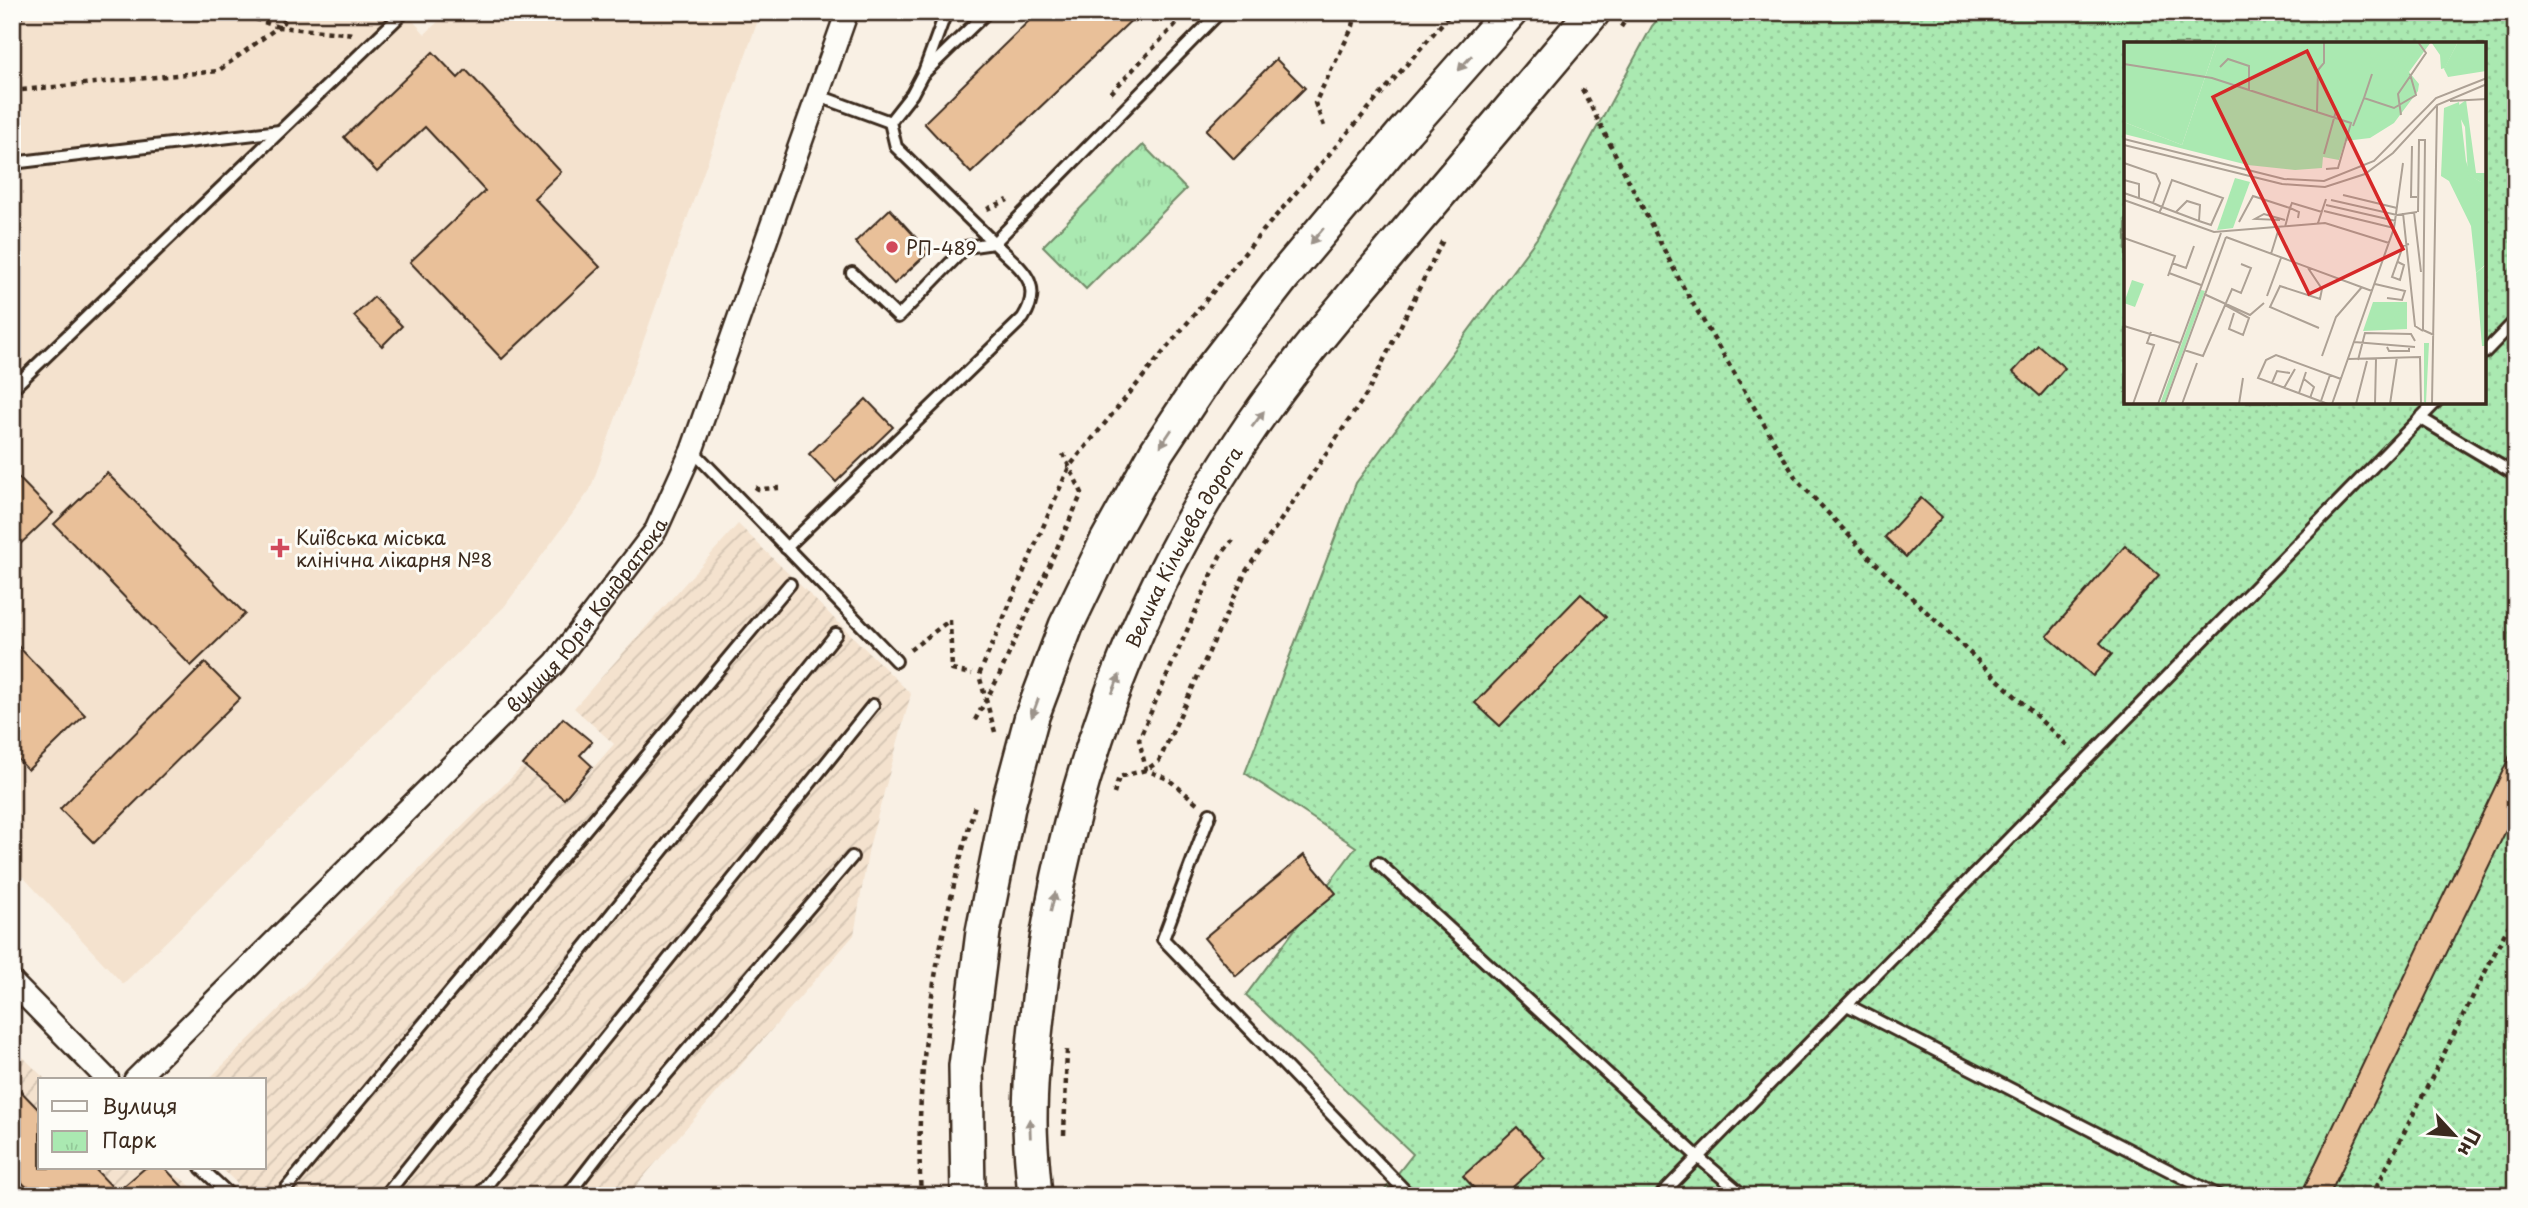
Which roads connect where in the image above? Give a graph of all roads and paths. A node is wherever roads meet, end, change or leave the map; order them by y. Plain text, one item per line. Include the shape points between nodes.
1 (26, 12) edge
2 (236, 12) edge
3 (294, 12) edge
4 (404, 12) edge
5 (946, 12) edge
6 (987, 12) edge
7 (1187, 12) edge
8 (1220, 12) edge
9 (1356, 12) edge
10 (1510, 12) edge
11 (1640, 12) edge
12 (1631, 14) edge
13 (840, 16) edge
14 (1603, 24) edge
15 (12, 26) edge
16 (278, 27) junction
17 (379, 36) junction
18 (922, 75) junction
19 (1582, 89) dead end
20 (12, 91) edge
21 (818, 96) junction
22 (1102, 102) dead end
23 (890, 122) junction
24 (1324, 126) dead end
25 (280, 131) junction
26 (12, 163) edge
27 (1016, 191) dead end
28 (977, 205) dead end
29 (1446, 234) dead end
30 (994, 243) junction
31 (852, 273) dead end
32 (2516, 320) edge
33 (2486, 351) edge
34 (12, 389) edge
35 (2434, 404) edge
36 (2420, 418) junction
37 (692, 450) junction
38 (1063, 454) dead end
39 (2516, 475) edge
40 (750, 483) dead end
41 (779, 488) dead end
42 (1233, 540) dead end
43 (786, 548) junction
44 (790, 584) dead end
45 (836, 634) dead end
46 (896, 661) joint
47 (972, 674) dead end
48 (873, 705) dead end
49 (975, 720) dead end
50 (2085, 762) junction
51 (1146, 770) junction
52 (1111, 800) dead end
53 (1210, 814) joint
54 (852, 857) dead end
55 (1378, 863) dead end
56 (2516, 911) edge
57 (12, 982) edge
58 (1847, 1005) junction
59 (1067, 1044) dead end
60 (106, 1078) edge
61 (137, 1078) edge
62 (1064, 1146) dead end
63 (1698, 1157) junction
64 (203, 1170) edge
65 (230, 1196) edge
66 (280, 1196) edge
67 (385, 1196) edge
68 (478, 1196) edge
69 (567, 1196) edge
70 (968, 1196) edge
71 (1035, 1196) edge
72 (1410, 1196) edge
73 (1660, 1196) edge
74 (1744, 1196) edge
75 (2219, 1196) edge
76 (2372, 1196) edge

1 - 15 path
2 - 16 path
3 - 16 path
4 - 17 lane
5 - 18 lane
6 - 18 lane
7 - 22 path
8 - 30 lane
9 - 24 path via 1315,103
10 -> 70 main road via 1291,267 1210,371 1157,451 1066,626 1032,716 1015,778 983,932 966,1066
11 - 12 path
12 - 14 path
13 - 21 street, вулиця Юрія Кондратюка
71 -> 14 main road, Велика Кільцева дорога via 1030,1122 1033,1046 1046,930 1098,728 1141,621 1240,442 1326,328
16 - 17 path
16 - 20 path via 218,71
17 - 25 lane
18 - 23 lane
19 - 50 path via 1682,285 1797,480 1874,562
21 - 23 lane
21 - 37 street, вулиця Юрія Кондратюка
23 - 30 lane via 896,148
25 - 26 lane
25 - 34 lane
27 - 28 path via 1007,201 986,209
29 - 51 path via 1368,392 1246,571 1159,761
30 - 31 lane via 965,247 898,317
30 - 43 lane via 1029,279 1033,291 1023,318
32 - 33 lane
35 - 36 lane
36 - 39 lane
36 - 50 lane
37 - 43 lane
37 - 61 street, вулиця Юрія Кондратюка via 656,530 555,663
38 - 49 path via 1082,493
40 - 41 path via 758,489
42 - 51 path via 1220,556 1139,739
43 - 46 lane
44 - 66 lane
45 - 67 lane
46 - 47 path via 950,620 952,670
48 - 68 lane
50 - 58 lane
51 - 52 path via 1119,777
51 - 53 path via 1168,779
53 - 72 lane via 1163,939
54 - 69 lane
55 - 63 lane
56 - 76 path
57 - 60 street
58 - 63 lane
58 - 75 lane
59 - 62 path
63 - 73 lane
63 - 74 lane
64 - 65 lane

